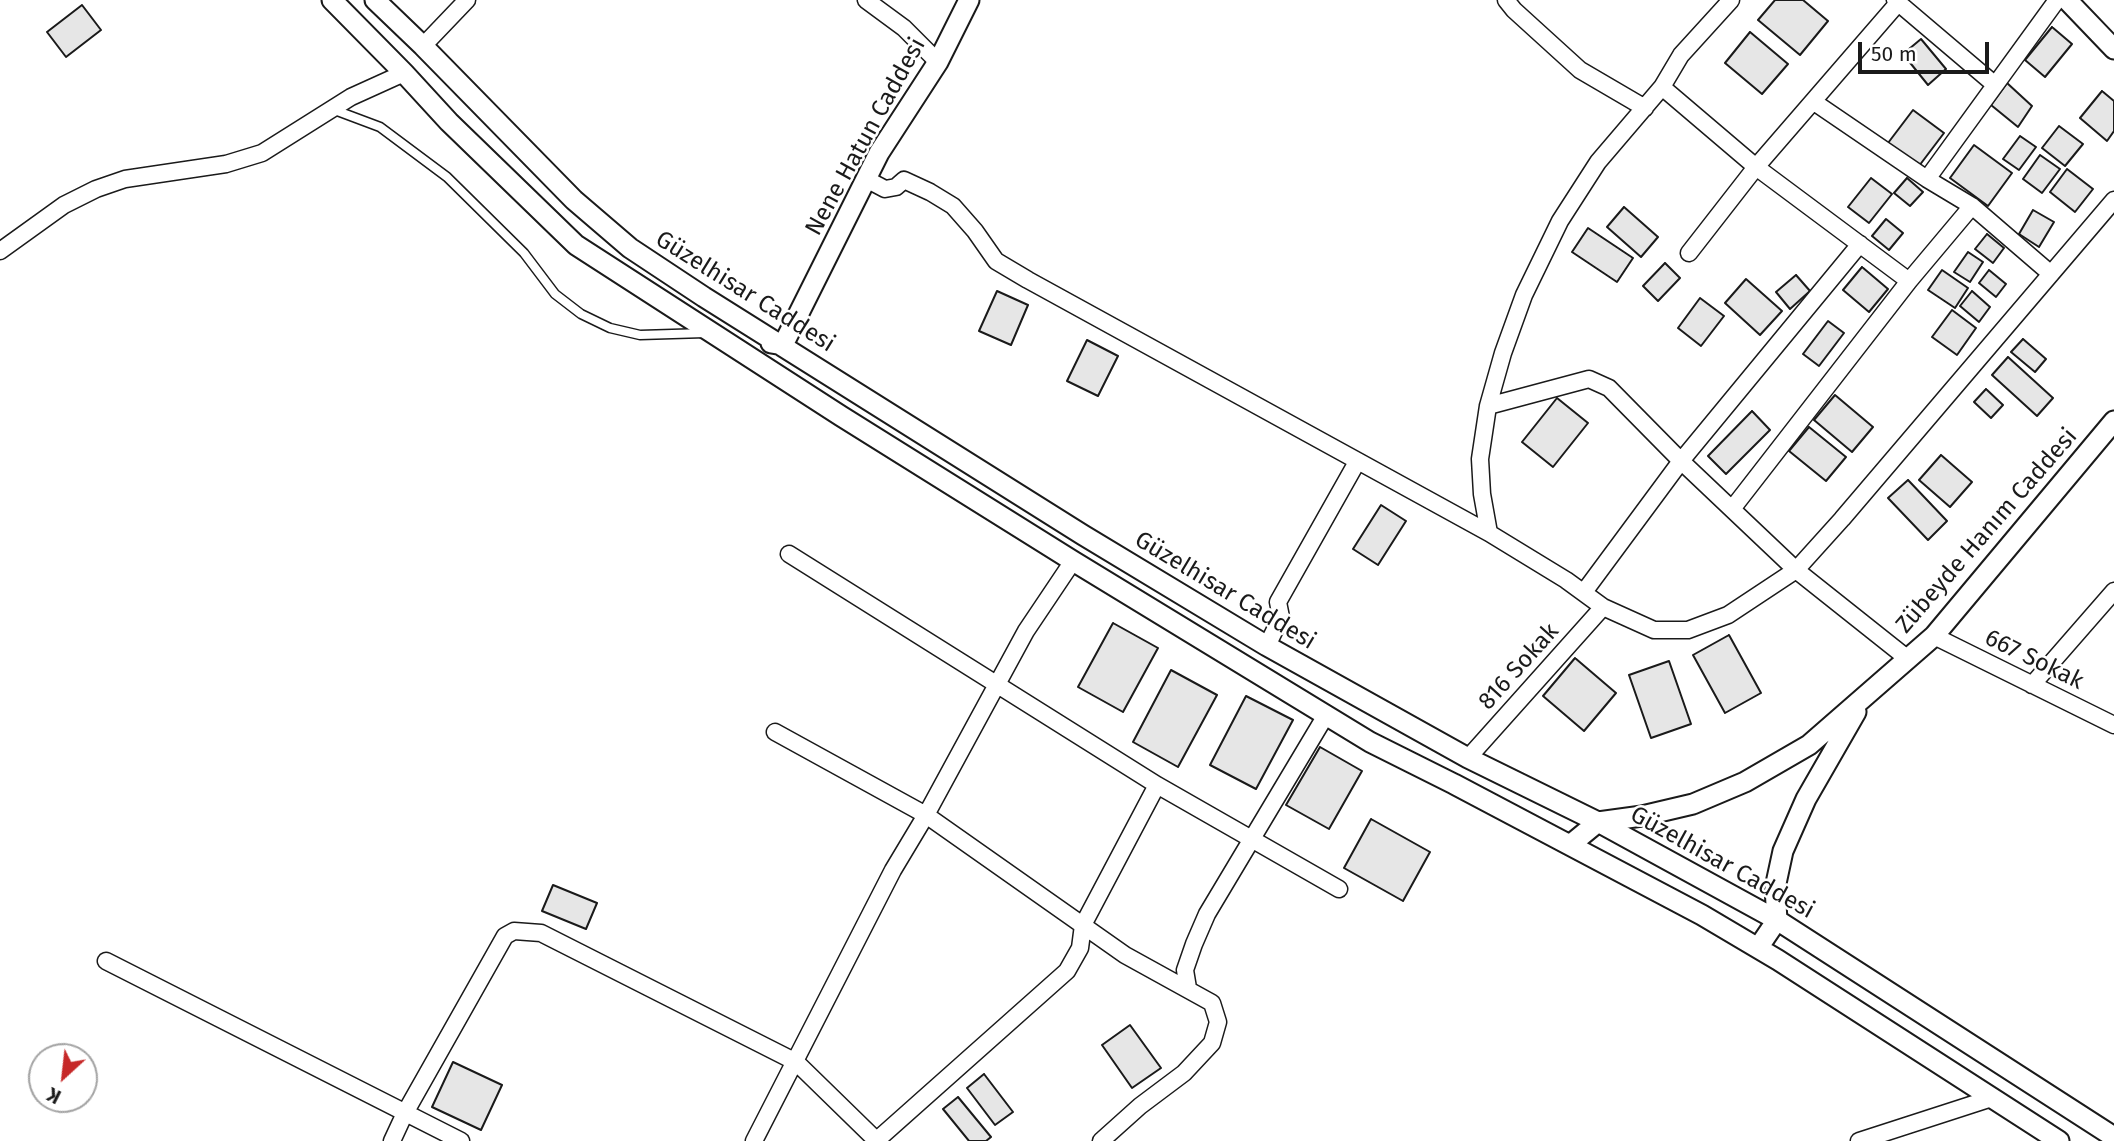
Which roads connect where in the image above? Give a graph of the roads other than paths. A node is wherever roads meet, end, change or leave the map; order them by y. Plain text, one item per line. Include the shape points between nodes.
1 (332, 0) edge
2 (375, 0) edge
3 (467, 0) edge
4 (866, 0) edge
5 (968, 0) edge
6 (1506, 0) edge
7 (1731, 0) edge
8 (2057, 0) edge
9 (2067, 0) edge
10 (1897, 1) edge
11 (423, 46) junction
12 (2114, 49) edge
13 (938, 62) junction
14 (404, 73) junction
15 (1994, 85) junction
16 (1662, 87) junction
17 (1814, 102) junction
18 (1645, 108) junction
19 (332, 109) junction
20 (1756, 167) junction
21 (866, 179) junction
22 (1927, 179) junction
23 (2114, 200) edge
24 (1972, 206) junction
25 (1860, 244) junction
26 (0, 251) edge
27 (1689, 253) dead end
28 (2051, 274) junction
29 (1909, 281) junction
30 (711, 332) junction
31 (783, 345) junction
32 (1488, 405) junction
33 (2114, 421) edge
34 (1681, 461) junction
35 (1357, 462) junction
36 (1732, 509) junction
37 (1489, 533) junction
38 (789, 554) dead end
39 (1073, 561) junction
40 (1796, 570) junction
41 (2114, 591) edge
42 (1584, 592) junction
43 (1603, 607) junction
44 (1934, 636) junction
45 (1267, 646) junction
46 (1908, 659) junction
47 (997, 684) junction
48 (2032, 685) junction
49 (1864, 699) junction
50 (1326, 715) junction
51 (2114, 725) edge
52 (775, 732) dead end
53 (1468, 758) junction
54 (1157, 785) junction
55 (926, 815) junction
56 (1598, 822) junction
57 (1253, 839) junction
58 (1570, 845) junction
59 (1339, 889) dead end
60 (1777, 920) junction
61 (1083, 925) junction
62 (1758, 948) junction
63 (106, 961) dead end
64 (1188, 988) junction
65 (796, 1062) junction
66 (1992, 1098) junction
67 (405, 1113) junction
68 (2114, 1137) edge
69 (392, 1141) edge
70 (461, 1141) edge
71 (754, 1141) edge
72 (877, 1141) edge
73 (1101, 1141) edge
74 (1859, 1141) edge
75 (2059, 1141) edge

1 - 14 street, Güzelhisar Caddesi
2 - 11 street, Güzelhisar Caddesi
3 - 11 street
4 - 13 street via 904,28
5 - 13 street, Nene Hatun Caddesi
6 - 18 street via 1580,69
7 - 16 street via 1681,55
8 - 15 street
9 - 12 street
10 - 15 street
10 - 17 street
11 - 31 street, Güzelhisar Caddesi via 574,200 629,248
13 - 21 street, Nene Hatun Caddesi
14 - 19 street
14 - 30 street, Güzelhisar Caddesi via 457,131 576,245
15 - 22 street
16 - 18 street
16 - 20 street
17 - 20 street
17 - 22 street
18 - 32 street via 1598,162 1560,220 1524,295
19 - 26 street via 262,153 226,164 125,179 96,189 64,205
19 - 30 lane via 380,127 447,177 524,253 555,294 581,313 610,328 640,335
20 - 25 street
20 - 27 street
21 - 31 street, Nene Hatun Caddesi
21 - 35 street via 886,189 904,180 953,205 996,261
22 - 24 street
23 - 28 street
24 - 28 street
24 - 29 street
25 - 29 street
25 - 34 street
28 - 40 street
29 - 36 street
30 - 31 street
30 - 39 street, Güzelhisar Caddesi
31 - 45 street, Güzelhisar Caddesi
32 - 34 street via 1589,379 1609,388
32 - 37 street via 1480,459
33 - 44 street, Zübeyde Hanım Caddesi
34 - 36 street
34 - 42 street
35 - 37 street
35 - 45 street via 1278,602 1282,617
36 - 40 street
37 - 42 street
38 - 47 street
39 - 47 street
39 - 50 street, Güzelhisar Caddesi
40 - 43 street via 1728,615 1688,630 1654,630
40 - 46 street
41 - 48 street
42 - 43 street
43 - 53 street, 816 Sokak
44 - 46 street, Zübeyde Hanım Caddesi
44 - 48 street, 667 Sokak
45 - 53 street, Güzelhisar Caddesi
46 - 49 street, Zübeyde Hanım Caddesi
47 - 54 street
47 - 55 street
48 - 51 street, 667 Sokak
49 - 56 street, Zübeyde Hanım Caddesi via 1810,745 1745,782 1693,804
49 - 60 street, Zübeyde Hanım Caddesi via 1806,799 1783,851 1775,888
50 - 57 street
50 - 58 street, Güzelhisar Caddesi
52 - 55 street
53 - 56 street, Güzelhisar Caddesi
54 - 57 street
54 - 61 street
55 - 61 street
55 - 65 street via 893,870
56 - 58 street
56 - 60 street, Güzelhisar Caddesi
57 - 59 street
57 - 64 street via 1194,944 1185,970
58 - 62 street, Güzelhisar Caddesi
60 - 62 street
60 - 68 street, Güzelhisar Caddesi
61 - 64 street via 1125,955
61 - 72 street via 1080,948 1067,971
62 - 66 street, Güzelhisar Caddesi
63 - 67 street
64 - 73 street via 1212,1003 1218,1022 1212,1043 1184,1073
65 - 67 street via 541,933 514,931 505,936
65 - 71 street
65 - 72 street
66 - 74 street
66 - 75 street, Güzelhisar Caddesi
67 - 69 street
67 - 70 street

